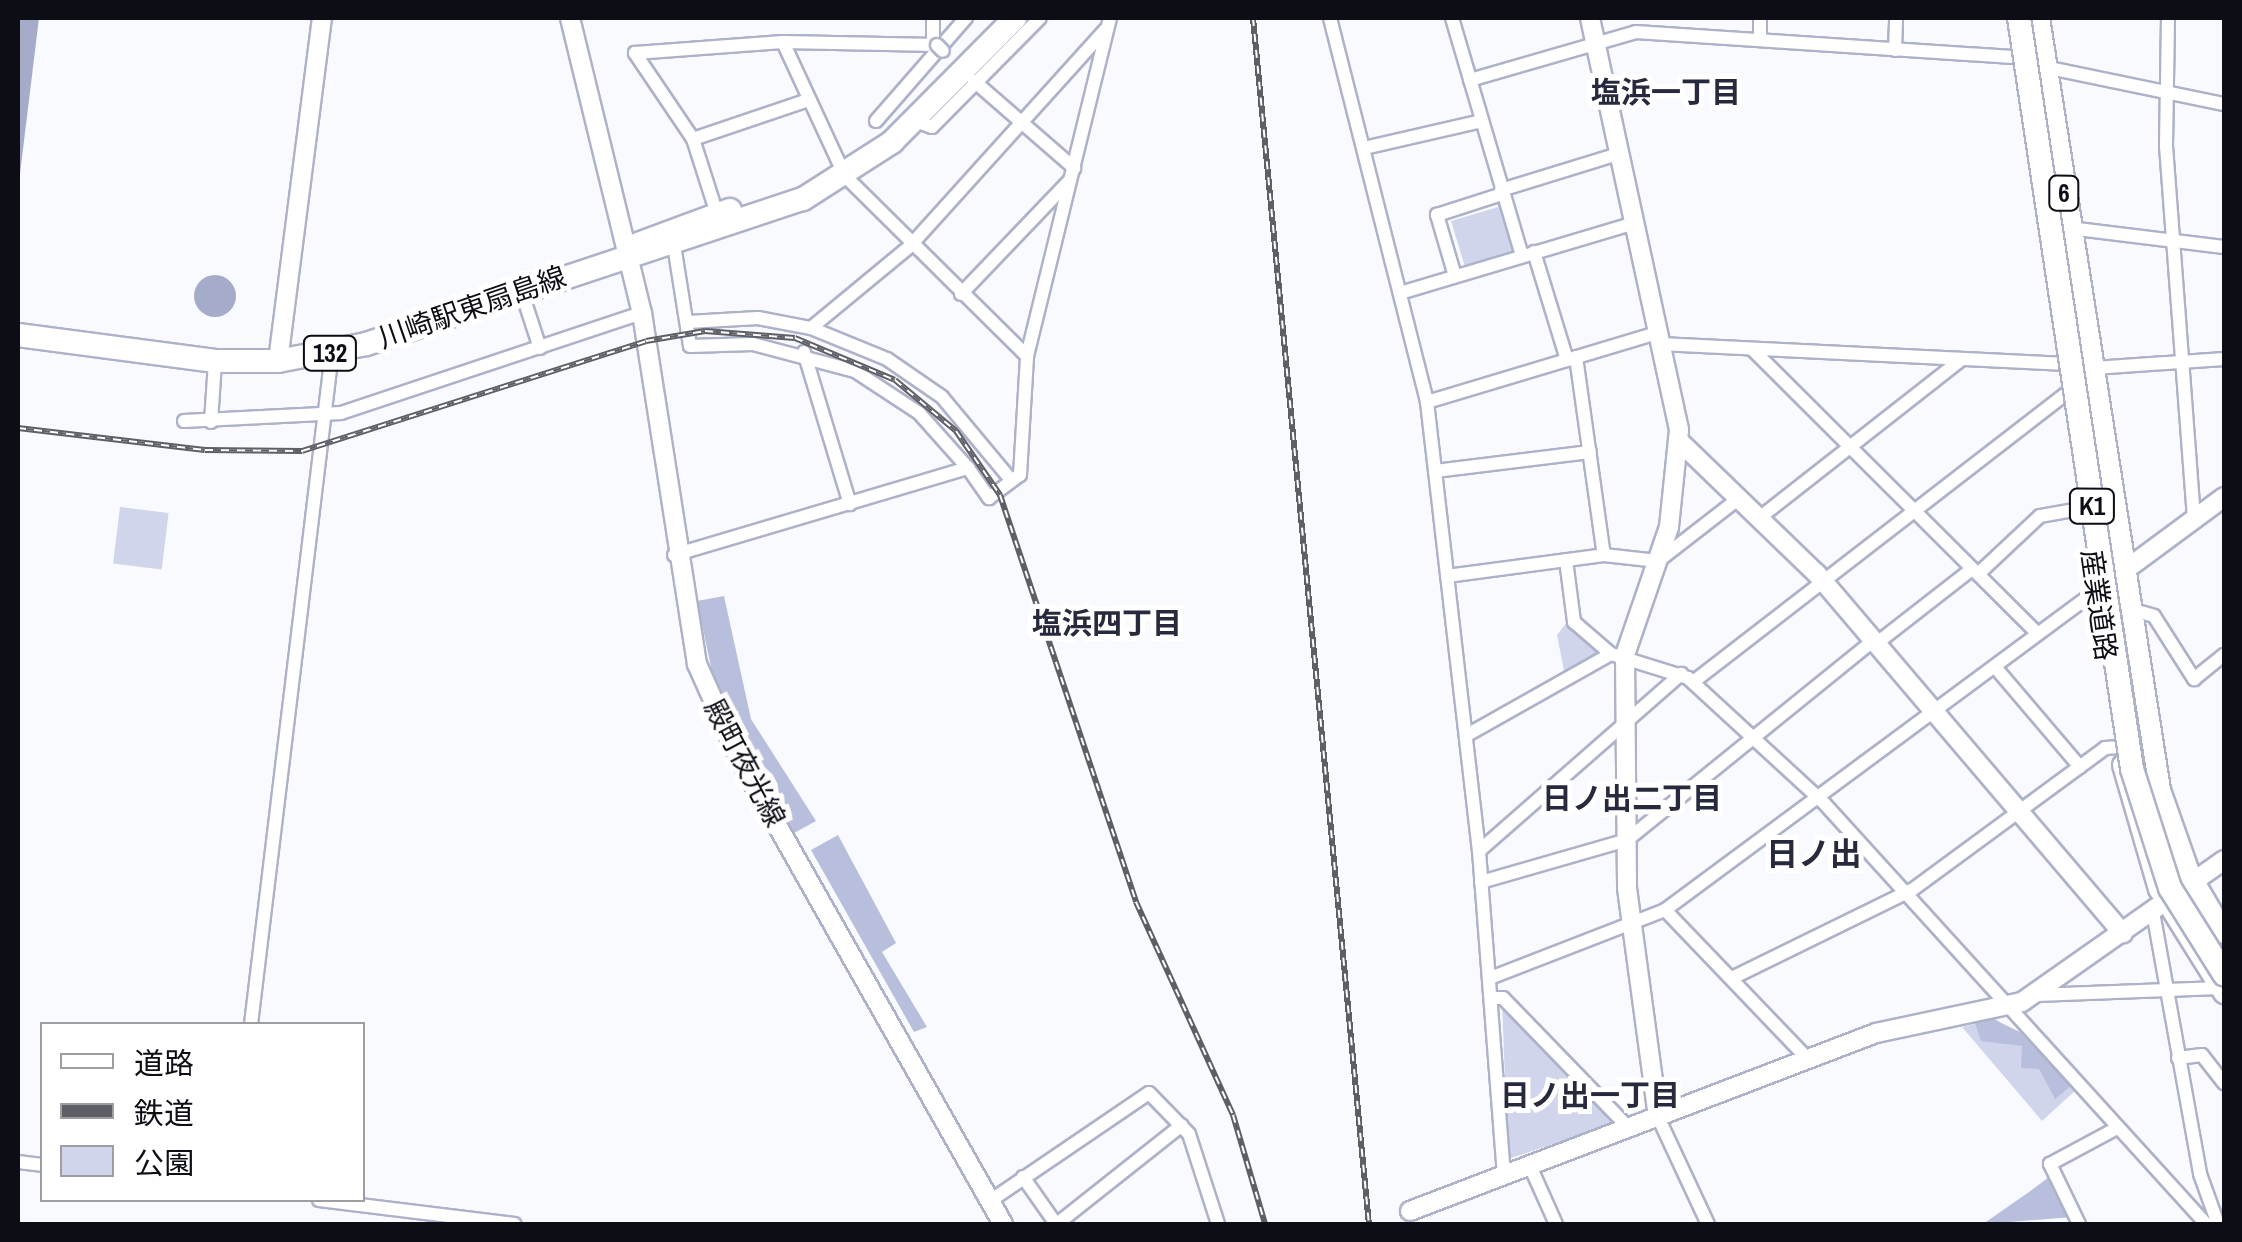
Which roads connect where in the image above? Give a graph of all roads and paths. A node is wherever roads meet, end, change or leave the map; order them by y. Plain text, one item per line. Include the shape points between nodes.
1 (322, 18) edge
2 (570, 18) edge
3 (933, 18) edge
4 (966, 18) edge
5 (993, 18) edge
6 (1015, 18) edge
7 (1040, 18) edge
8 (1330, 18) edge
9 (1452, 18) edge
10 (1590, 18) edge
11 (1760, 18) edge
12 (1896, 18) edge
13 (2009, 18) edge
14 (2018, 18) edge
15 (2031, 18) edge
16 (2039, 18) edge
17 (2168, 18) edge
18 (1109, 23) edge
19 (1637, 25) edge
20 (1760, 39) junction
21 (783, 42) junction
22 (1599, 42) junction
23 (1896, 50) junction
24 (952, 55) junction
25 (2016, 57) junction
26 (2045, 67) junction
27 (1470, 80) junction
28 (2164, 92) junction
29 (808, 100) junction
30 (2224, 104) edge
31 (876, 120) dead end
32 (1482, 121) junction
33 (1023, 124) junction
34 (692, 139) junction
35 (1364, 148) junction
36 (1618, 154) junction
37 (842, 170) junction
38 (1072, 174) junction
39 (1502, 192) junction
40 (717, 214) junction
41 (1635, 223) junction
42 (2069, 228) junction
43 (2172, 240) junction
44 (674, 245) junction
45 (910, 246) junction
46 (2224, 247) edge
47 (628, 252) junction
48 (1528, 254) junction
49 (1455, 276) junction
50 (521, 290) junction
51 (1400, 293) junction
52 (962, 294) junction
53 (642, 313) junction
54 (688, 322) junction
55 (811, 328) junction
56 (18, 335) edge
57 (1658, 338) junction
58 (540, 348) junction
59 (1753, 350) junction
60 (804, 352) junction
61 (332, 353) junction
62 (1027, 356) junction
63 (1572, 358) junction
64 (2224, 359) edge
65 (1962, 360) junction
66 (215, 361) junction
67 (2181, 361) junction
68 (278, 362) junction
69 (2062, 364) junction
70 (2094, 368) junction
71 (2067, 393) junction
72 (1427, 402) junction
73 (328, 414) junction
74 (184, 421) dead end
75 (211, 422) junction
76 (1678, 440) junction
77 (1852, 446) junction
78 (1590, 452) junction
79 (968, 468) junction
80 (1434, 471) junction
81 (1012, 481) junction
82 (2224, 497) edge
83 (1738, 499) junction
84 (850, 504) junction
85 (1917, 507) junction
86 (2086, 508) junction
87 (1758, 519) junction
88 (2194, 520) junction
89 (674, 555) junction
90 (1604, 555) junction
91 (1566, 560) junction
92 (1658, 561) junction
93 (2126, 569) junction
94 (1975, 572) junction
95 (1447, 576) junction
96 (1822, 580) junction
97 (2096, 591) junction
98 (2130, 609) junction
99 (2038, 634) junction
100 (1875, 642) junction
101 (1618, 654) junction
102 (2224, 655) edge
103 (1995, 666) junction
104 (1687, 678) junction
105 (1934, 710) junction
106 (1626, 724) junction
107 (1467, 734) junction
108 (1752, 738) junction
109 (2120, 747) junction
110 (2080, 767) junction
111 (1818, 797) junction
112 (2020, 810) junction
113 (1626, 840) junction
114 (1479, 851) junction
115 (2224, 860) edge
116 (1480, 882) junction
117 (2194, 883) junction
118 (1904, 894) junction
119 (2159, 908) junction
120 (1665, 910) junction
121 (1632, 922) junction
122 (2123, 933) junction
123 (2224, 933) edge
124 (2224, 951) edge
125 (1490, 978) junction
126 (1732, 978) junction
127 (2223, 985) edge
128 (2170, 993) junction
129 (2036, 995) junction
130 (1492, 998) junction
131 (2004, 1008) junction
132 (251, 1022) edge
133 (1808, 1058) junction
134 (2178, 1058) junction
135 (2224, 1084) edge
136 (1658, 1117) junction
137 (1182, 1125) junction
138 (1629, 1128) junction
139 (2114, 1129) junction
140 (1530, 1166) junction
141 (1023, 1177) junction
142 (1504, 1177) junction
143 (990, 1201) junction
144 (335, 1202) edge
145 (2211, 1216) edge
146 (1410, 1218) edge
147 (2076, 1223) edge
148 (515, 1224) edge
149 (1002, 1224) edge
150 (1056, 1224) edge
151 (1218, 1224) edge
152 (1556, 1224) edge
153 (1708, 1224) edge
154 (2181, 1224) edge

1 - 68 street
2 - 47 street, 殿町夜光線
3 - 24 street
4 - 31 street
5 - 24 highway, 川崎駅東扇島線 / 132
6 - 24 highway, 川崎駅東扇島線 / 132
7 - 24 street
8 - 35 street
9 - 27 street
10 - 22 street
11 - 20 street
12 - 23 street
13 - 25 main road, 産業道路 / 6
14 - 127 highway, K1, bridge via 2132,769 2170,888
15 - 124 highway, K1 via 2144,762 2175,864
16 - 26 main road, 産業道路 / 6
17 - 28 street
18 - 33 street
18 - 38 street
19 - 20 street
19 - 22 street
20 - 23 street
21 - 24 street
21 - 29 street
21 - 34 street via 635,53
22 - 27 street
22 - 36 street
23 - 25 street
24 - 33 street
24 - 37 highway, 川崎駅東扇島線 / 132
24 - 37 highway, 川崎駅東扇島線 / 132 via 916,121
25 - 69 main road, 産業道路 / 6
26 - 28 street
26 - 42 main road, 産業道路 / 6
27 - 32 street
28 - 30 street
28 - 43 street
29 - 34 street
29 - 37 street
32 - 35 street
32 - 39 street
33 - 38 street
33 - 45 street
34 - 40 street
35 - 51 street
36 - 39 street
36 - 41 street
37 - 40 highway, 川崎駅東扇島線 / 132
37 - 44 highway, 川崎駅東扇島線 / 132
37 - 45 street
38 - 52 street
38 - 62 street
39 - 48 street
39 - 49 street via 1439,212
40 - 47 highway, 川崎駅東扇島線 / 132
41 - 48 street
41 - 57 street
42 - 43 street
42 - 70 main road, 産業道路 / 6
43 - 46 street
43 - 67 street
44 - 47 highway, 川崎駅東扇島線 / 132
44 - 54 street
45 - 52 street
45 - 55 street
47 - 50 highway, 川崎駅東扇島線 / 132
47 - 53 street, 殿町夜光線
48 - 49 street
48 - 63 street
49 - 51 street
50 - 58 street
50 - 61 highway, 川崎駅東扇島線 / 132
51 - 72 street
52 - 62 street
53 - 58 street
53 - 89 street, 殿町夜光線
54 - 55 street via 758,318
54 - 60 street via 690,346
55 - 81 street via 932,389
56 - 66 highway, 川崎駅東扇島線 / 132
57 - 59 street
57 - 63 street
57 - 76 street
58 - 73 street
59 - 65 street
59 - 77 street
60 - 79 street via 900,397
60 - 84 street
61 - 68 highway, 川崎駅東扇島線 / 132
61 - 73 street
62 - 81 street via 1024,449
63 - 72 street
63 - 78 street
64 - 67 street
65 - 69 street
65 - 77 street
66 - 68 highway, 川崎駅東扇島線 / 132
66 - 75 street
67 - 70 street
67 - 88 street
69 - 70 street
69 - 71 main road, 産業道路 / 6
70 - 93 main road, 産業道路 / 6
71 - 85 street
71 - 86 main road, 産業道路 / 6
72 - 80 street
73 - 75 street
73 - 132 street
74 - 75 street
76 - 83 street
76 - 92 street
77 - 85 street
77 - 87 street
78 - 80 street
78 - 90 street
79 - 81 street via 989,498
79 - 84 street
80 - 95 street
82 - 88 street
83 - 87 street
83 - 92 street
84 - 89 street
85 - 94 street
85 - 96 street
86 - 94 street via 2040,516
86 - 97 main road, 産業道路 / 6
87 - 96 street
88 - 93 street
89 - 143 street, 殿町夜光線 via 690,641 726,734
90 - 91 street
90 - 92 street
91 - 95 street
91 - 101 street via 1574,622
92 - 101 street
93 - 97 street
93 - 98 main road, 産業道路 / 6
94 - 99 street
94 - 100 street
95 - 107 street
96 - 100 street
96 - 104 street
97 - 99 street
97 - 109 main road, 産業道路 / 6
98 - 102 street via 2154,616 2194,679
98 - 117 main road, 産業道路 / 6 via 2160,790
99 - 103 street
100 - 105 street
100 - 108 street
101 - 104 street
101 - 106 street
101 - 107 street
103 - 105 street
103 - 110 street
104 - 106 street
104 - 108 street
105 - 111 street
105 - 112 street
106 - 113 street
106 - 114 street
107 - 114 street
108 - 111 street
108 - 113 street
109 - 110 street
109 - 119 main road, 産業道路 / 6
110 - 112 street
111 - 118 street
111 - 120 street
112 - 118 street
112 - 122 street
113 - 116 street
113 - 121 street
114 - 116 street
115 - 117 street
116 - 125 street
117 - 119 street
117 - 123 main road, 産業道路 / 6
118 - 126 street
118 - 131 street
119 - 122 street
119 - 127 main road, 産業道路 / 6
119 - 128 street
120 - 121 street
120 - 126 street
121 - 125 street
121 - 136 street
122 - 129 street
125 - 130 street
126 - 133 street
127 - 128 street
128 - 129 street
128 - 134 street
129 - 131 street
130 - 138 street via 1503,998
130 - 142 street
131 - 133 street via 1902,1024
131 - 139 street
133 - 136 street
134 - 135 street via 2202,1055
134 - 145 street
136 - 138 street
136 - 153 street
137 - 141 street via 1162,1100 1139,1092
137 - 150 street
137 - 151 street
138 - 140 street
139 - 145 street
139 - 147 street via 2050,1164
140 - 142 street
140 - 152 street
141 - 143 street
141 - 150 street
142 - 146 street
143 - 149 street, 殿町夜光線
144 - 148 street
145 - 154 street

